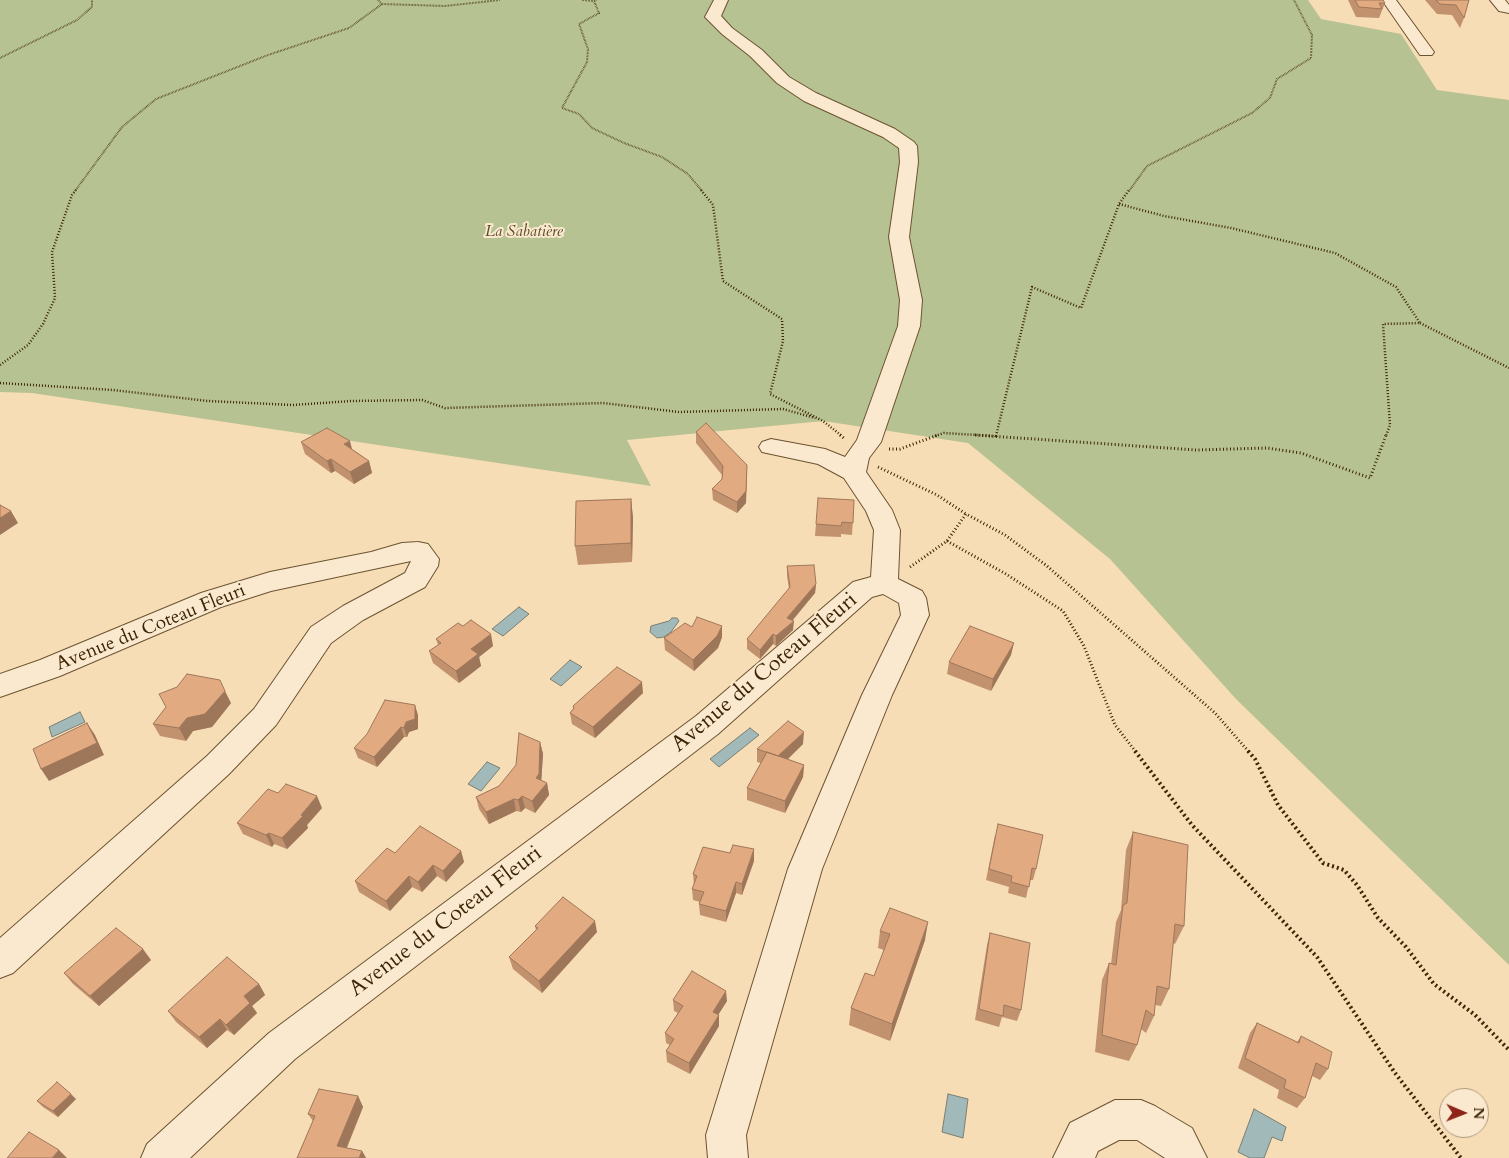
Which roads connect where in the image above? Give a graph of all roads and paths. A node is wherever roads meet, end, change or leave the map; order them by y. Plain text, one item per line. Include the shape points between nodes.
1 (92, 0) edge
2 (378, 0) edge
3 (500, 0) edge
4 (582, 0) edge
5 (721, 0) edge
6 (1294, 0) edge
7 (1389, 0) edge
8 (1497, 0) edge
9 (595, 1) edge
10 (382, 4) junction
11 (1509, 9) edge
12 (1426, 52) dead end
13 (0, 58) edge
14 (1119, 204) junction
15 (1420, 323) junction
16 (0, 365) edge
17 (1509, 368) edge
18 (0, 383) edge
19 (823, 421) junction
20 (996, 436) junction
21 (771, 447) dead end
22 (857, 460) junction
23 (966, 514) junction
24 (947, 541) junction
25 (891, 586) junction
26 (0, 686) edge
27 (0, 961) edge
28 (1509, 1050) edge
29 (161, 1158) edge
30 (728, 1158) edge
31 (1073, 1158) edge
32 (1187, 1158) edge
33 (1461, 1158) edge

1 - 13 path via 92,7 77,20
2 - 10 path
3 - 10 path via 445,6
4 - 9 path
5 - 22 street via 713,17 783,80 889,133 908,146 899,237 911,300 908,326 869,442
6 - 14 path via 1312,35 1311,58 1278,80 1270,98 1252,113 1147,166
7 - 12 street
8 - 11 street
9 - 19 path via 599,13 579,24 588,49 587,62 562,108 579,114 592,128 662,156 688,174 713,205 724,281 782,319 783,341 770,394
10 - 16 path via 349,28 268,55 156,100 122,127 72,195 52,252 55,298 43,324 28,345
14 - 15 path via 1335,254 1396,287
14 - 20 path via 1081,308 1032,287
15 - 17 path
15 - 20 path via 1383,324 1390,425 1370,478 1301,453 1267,448 1196,450
18 - 19 path via 293,405 351,400 422,400 445,408 603,403 679,412 783,409
19 - 22 path via 857,449
20 - 22 path via 944,433
21 - 22 street
22 - 23 path via 937,494
22 - 25 street via 888,530
23 - 24 path
23 - 28 path via 1005,535 1047,566 1215,713 1255,759 1278,805 1323,863 1344,870 1378,918 1406,947 1434,984 1475,1015
24 - 25 path via 907,569
24 - 33 path via 1063,611 1084,646 1114,725 1192,825 1317,957 1396,1072
25 - 29 street, Avenue du Coteau Fleuri via 863,590 707,725 282,1046
25 - 30 street via 912,598 915,615 877,695 805,869 726,1135
26 - 27 street, Avenue du Coteau Fleuri via 211,600 270,582 402,552 418,551 425,559 415,580 353,613 321,635 265,717 218,765
31 - 32 street via 1084,1137 1115,1120 1141,1120 1178,1142

